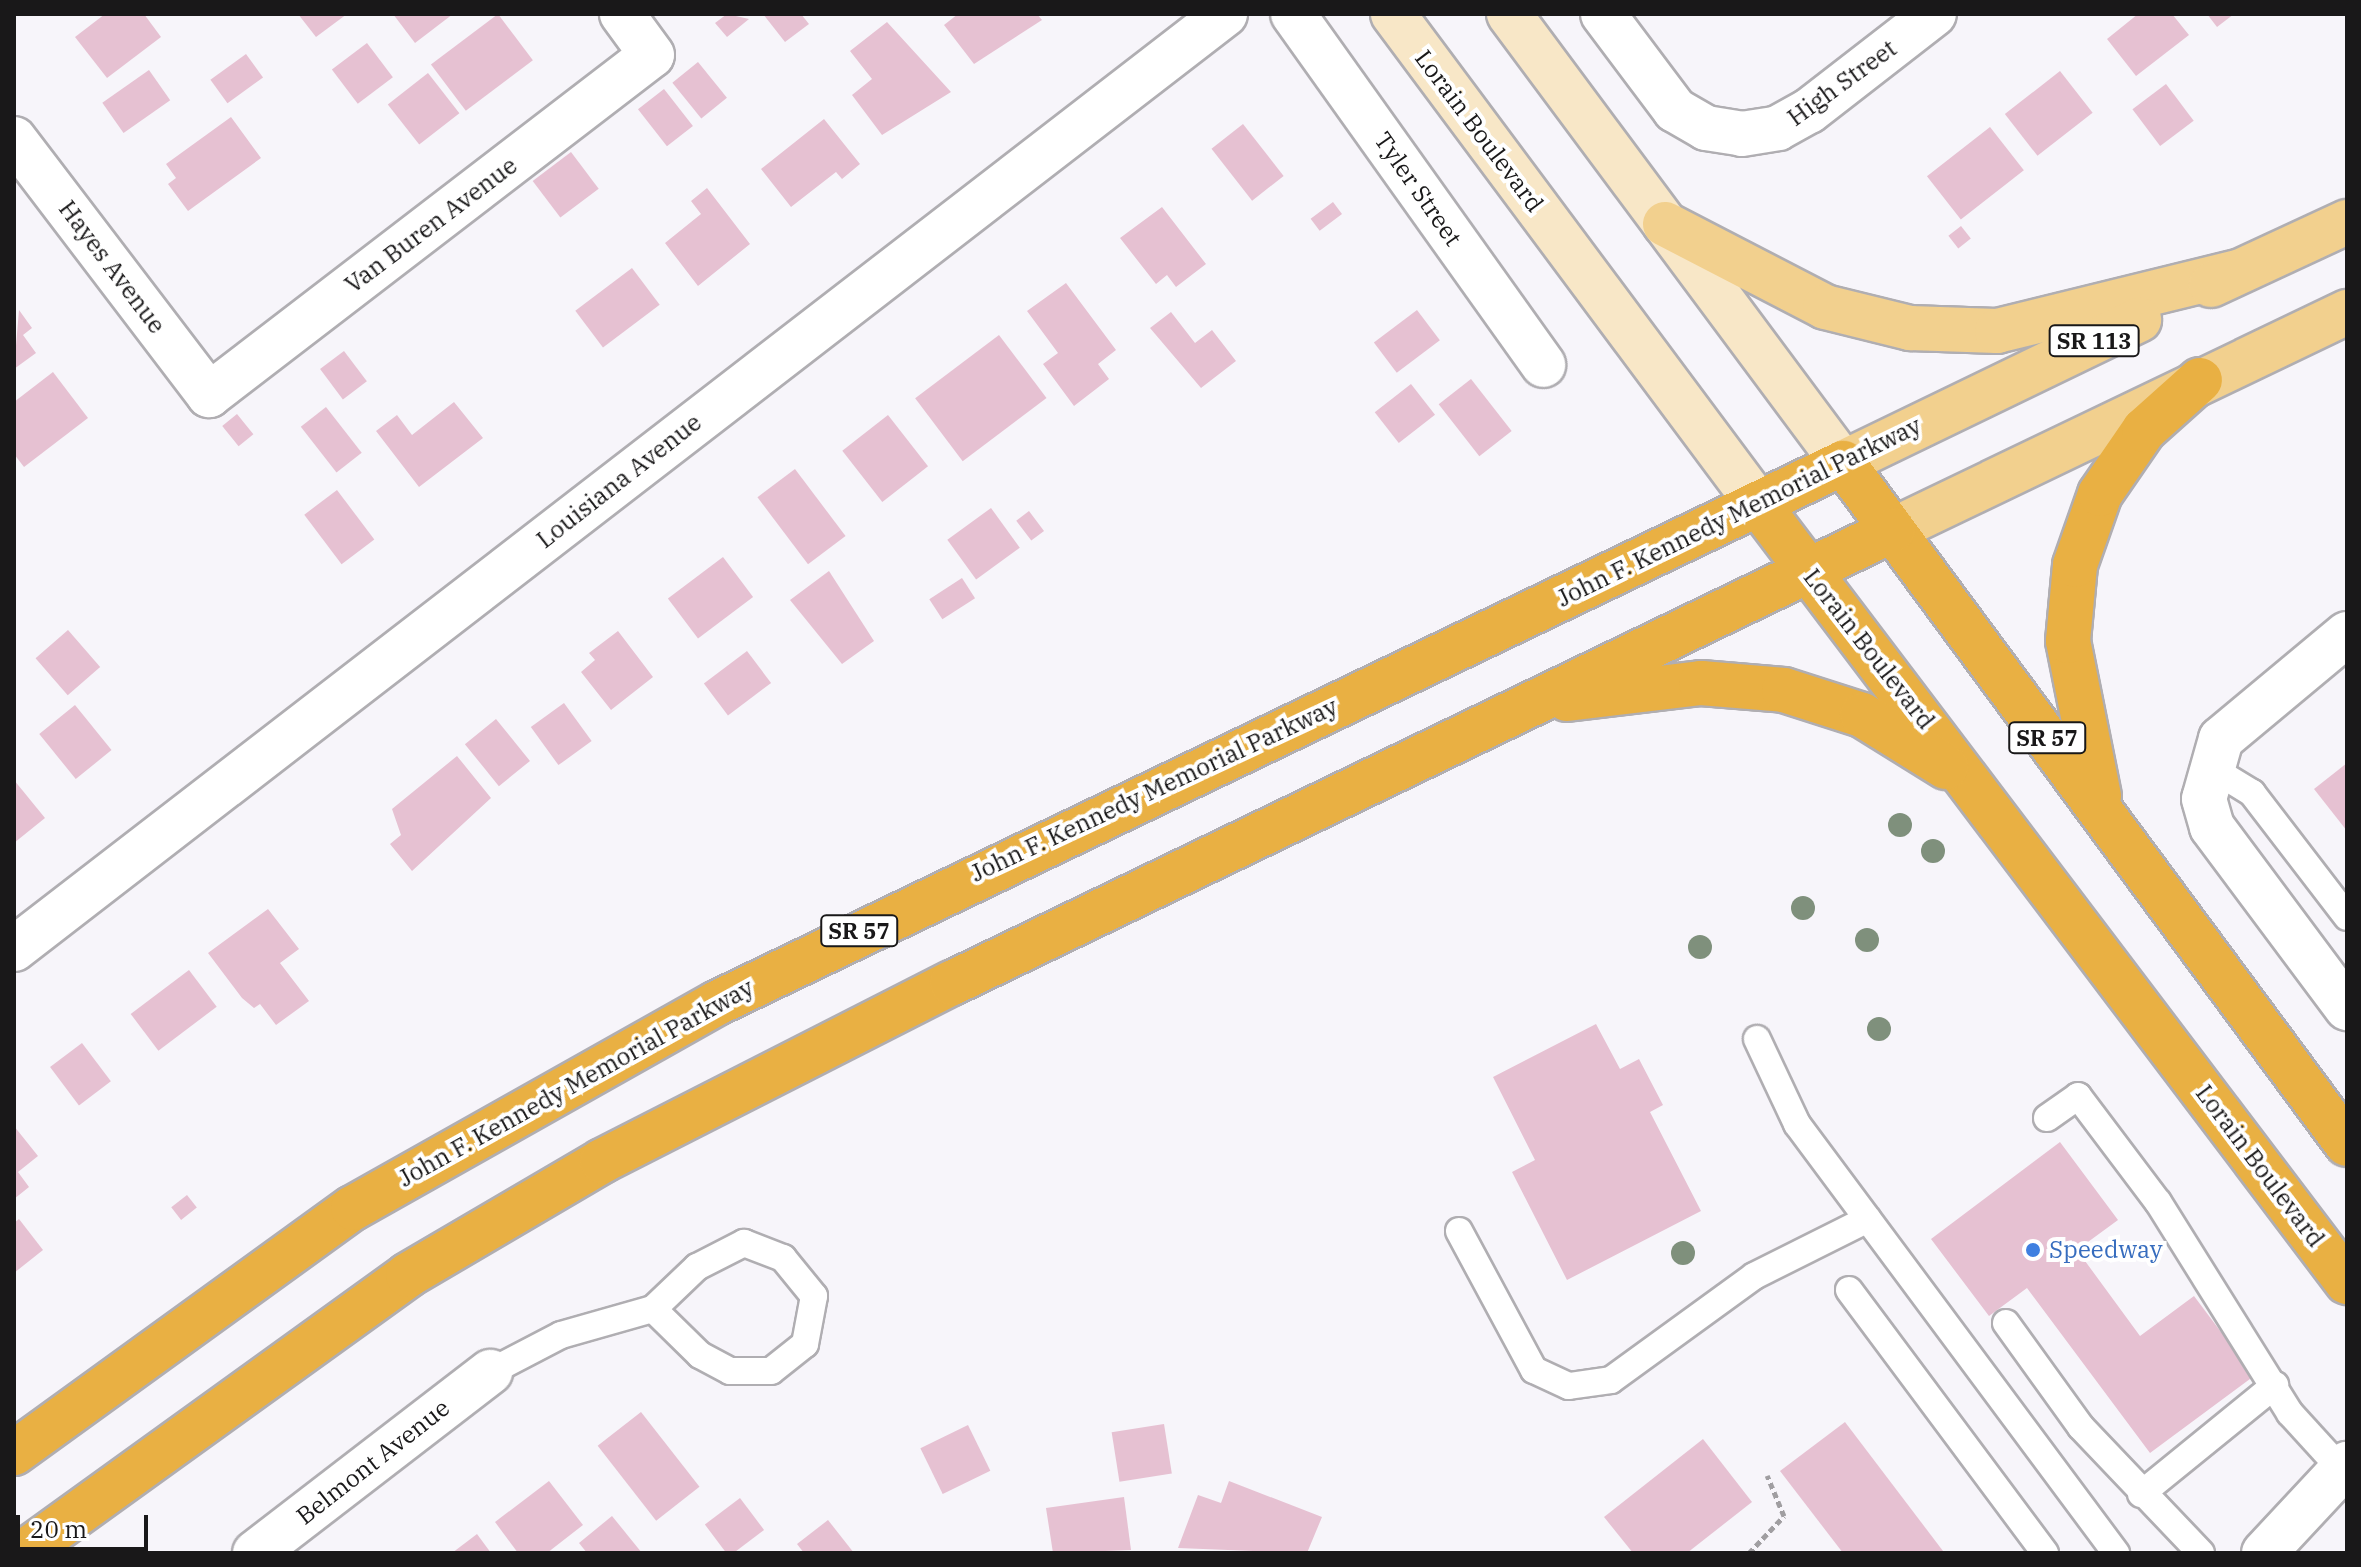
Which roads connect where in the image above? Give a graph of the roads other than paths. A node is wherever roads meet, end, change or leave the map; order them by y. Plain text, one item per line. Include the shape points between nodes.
1 (622, 14) edge
2 (1225, 14) edge
3 (1293, 14) edge
4 (1393, 14) edge
5 (1509, 14) edge
6 (1603, 14) edge
7 (1934, 14) edge
8 (14, 139) edge
9 (2347, 222) edge
10 (1665, 224) junction
11 (2237, 272) junction
12 (2347, 312) edge
13 (1543, 365) dead end
14 (2200, 380) junction
15 (209, 395) joint
16 (1843, 463) junction
17 (1758, 504) junction
18 (1893, 530) junction
19 (1808, 570) junction
20 (2347, 634) edge
21 (1533, 703) junction
22 (2208, 766) junction
23 (1995, 813) junction
24 (2103, 814) junction
25 (2347, 917) edge
26 (14, 949) edge
27 (2347, 1008) edge
28 (1757, 1039) dead end
29 (2047, 1118) dead end
30 (2347, 1144) edge
31 (1868, 1219) junction
32 (1459, 1231) dead end
33 (2347, 1282) edge
34 (1849, 1290) dead end
35 (653, 1309) junction
36 (2006, 1323) dead end
37 (490, 1372) joint
38 (2275, 1385) junction
39 (14, 1453) edge
40 (2344, 1466) edge
41 (2141, 1494) junction
42 (23, 1553) edge
43 (255, 1553) edge
44 (2045, 1553) edge
45 (2116, 1553) edge
46 (2201, 1553) edge
47 (2264, 1553) edge

1 - 15 street, Van Buren Avenue via 652,55
2 - 26 street, Louisiana Avenue
3 - 13 street, Tyler Street
4 - 17 main road, Lorain Boulevard
5 - 10 main road
6 - 7 street, High Street via 1675,110 1706,128 1742,134 1778,128 1809,111
8 - 15 street, Hayes Avenue
9 - 11 main road, John F. Kennedy Memorial Parkway / SR 113
10 - 11 main road via 1825,307 1910,328 1997,331
10 - 16 main road
11 - 16 main road, John F. Kennedy Memorial Parkway / SR 113
12 - 14 main road
14 - 18 main road
14 - 24 highway via 2144,430 2109,481 2075,565 2068,641
16 - 17 highway, John F. Kennedy Memorial Parkway / SR 57
16 - 18 highway, SR 57
17 - 19 highway, Lorain Boulevard
17 - 39 highway, John F. Kennedy Memorial Parkway / SR 57 via 717,1003 353,1208
18 - 19 highway
18 - 24 highway, SR 57
19 - 21 highway
19 - 23 highway, Lorain Boulevard
20 - 22 street via 2243,716
21 - 23 highway via 1701,683 1784,690 1862,715 1934,756
21 - 42 highway via 952,983 602,1161 408,1275
22 - 25 lane via 2252,793
22 - 27 street via 2204,799 2212,827
23 - 33 highway, Lorain Boulevard
24 - 30 highway, SR 57
28 - 31 lane via 1797,1124
29 - 38 lane via 2078,1096 2158,1202
31 - 32 lane via 1754,1276 1611,1380 1569,1386 1534,1370
31 - 45 lane
34 - 44 lane
35 - 35 lane via 697,1267 744,1243 783,1258 814,1296 805,1344 771,1371 730,1371 700,1355
35 - 37 lane via 561,1335
36 - 41 lane
37 - 43 street, Belmont Avenue
38 - 40 lane
38 - 41 lane
40 - 47 street
41 - 46 lane

